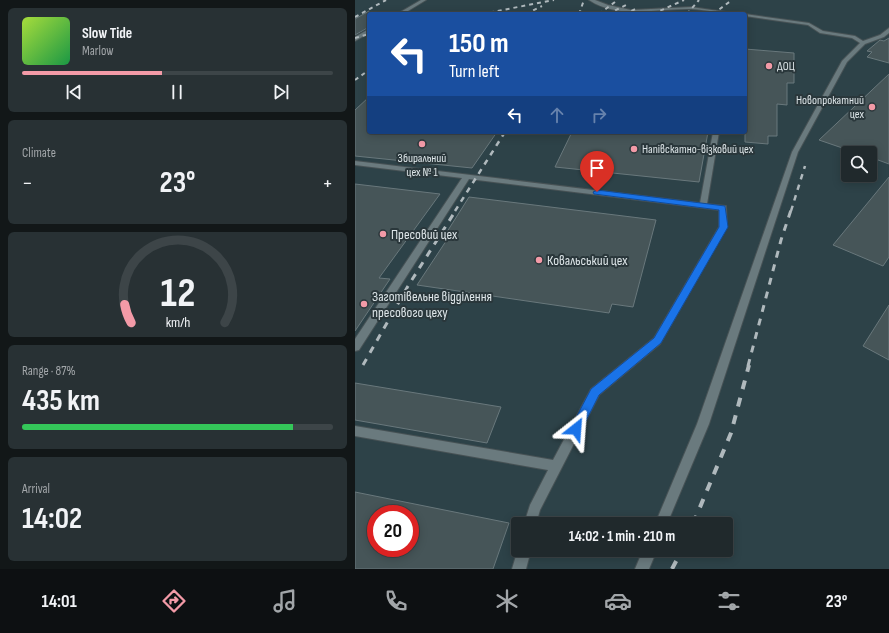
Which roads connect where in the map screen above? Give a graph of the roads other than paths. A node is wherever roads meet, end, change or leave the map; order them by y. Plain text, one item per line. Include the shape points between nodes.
1 (424, 0) edge
2 (591, 0) edge
3 (403, 12) edge
4 (718, 12) edge
5 (747, 15) edge
6 (889, 30) edge
7 (367, 32) edge
8 (355, 40) edge
9 (863, 43) junction
10 (716, 134) edge
11 (355, 163) edge
12 (467, 177) junction
13 (703, 205) junction
14 (355, 347) edge
15 (355, 431) edge
16 (556, 466) junction
17 (532, 517) edge
18 (664, 517) edge
19 (522, 557) edge
20 (647, 557) edge
21 (519, 569) edge
22 (642, 569) edge

1 - 3 lane
2 - 4 lane via 631,11 691,8
5 - 9 lane via 809,24 822,32 853,37
6 - 9 lane via 882,36
7 - 8 lane
9 - 18 lane via 845,62 795,152 703,424
10 - 13 lane
11 - 12 lane
12 - 13 lane
12 - 14 lane
13 - 16 lane via 723,208 723,227 657,341 595,392
15 - 16 lane
16 - 17 lane
19 - 21 lane
20 - 22 lane

